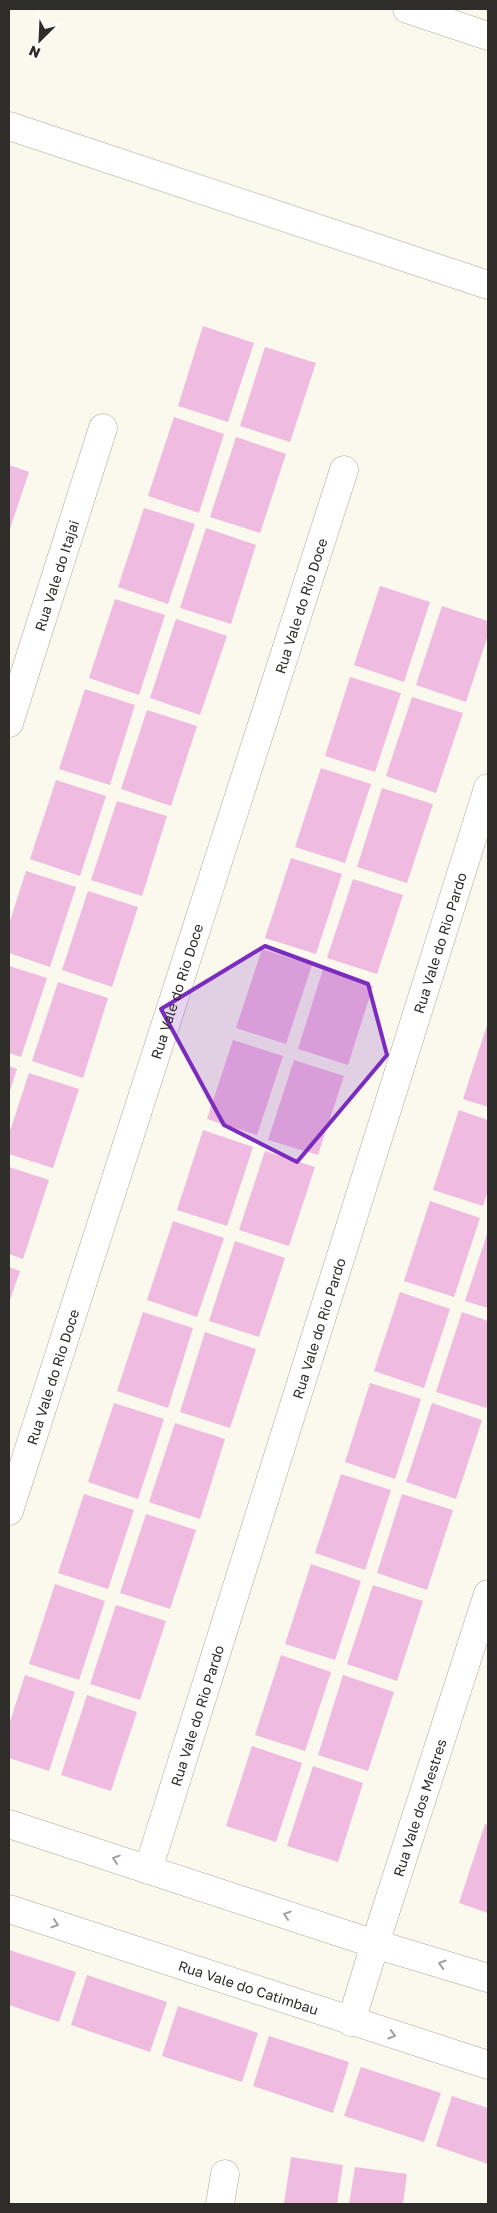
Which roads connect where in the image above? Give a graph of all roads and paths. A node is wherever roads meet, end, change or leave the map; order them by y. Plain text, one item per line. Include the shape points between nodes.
1 (407, 9) edge
2 (488, 36) edge
3 (9, 126) edge
4 (488, 285) edge
5 (103, 428) dead end
6 (344, 470) dead end
7 (9, 723) edge
8 (488, 788) edge
9 (9, 1512) edge
10 (488, 1594) edge
11 (9, 1824) edge
12 (148, 1870) junction
13 (9, 1909) edge
14 (374, 1944) junction
15 (488, 1978) edge
16 (351, 2022) junction
17 (488, 2065) edge
18 (225, 2174) dead end
19 (220, 2204) edge

1 - 2 street
3 - 4 street
5 - 7 street, Rua Vale do Itajai
6 - 9 street, Rua Vale do Rio Doce
8 - 12 street, Rua Vale do Rio Pardo
10 - 14 street, Rua Vale dos Mestres
12 -> 11 street
14 -> 12 street
13 -> 16 street, Rua Vale do Catimbau
15 -> 14 street
14 - 16 street, Rua Vale dos Mestres
16 -> 17 street, Rua Vale do Catimbau
18 - 19 street

